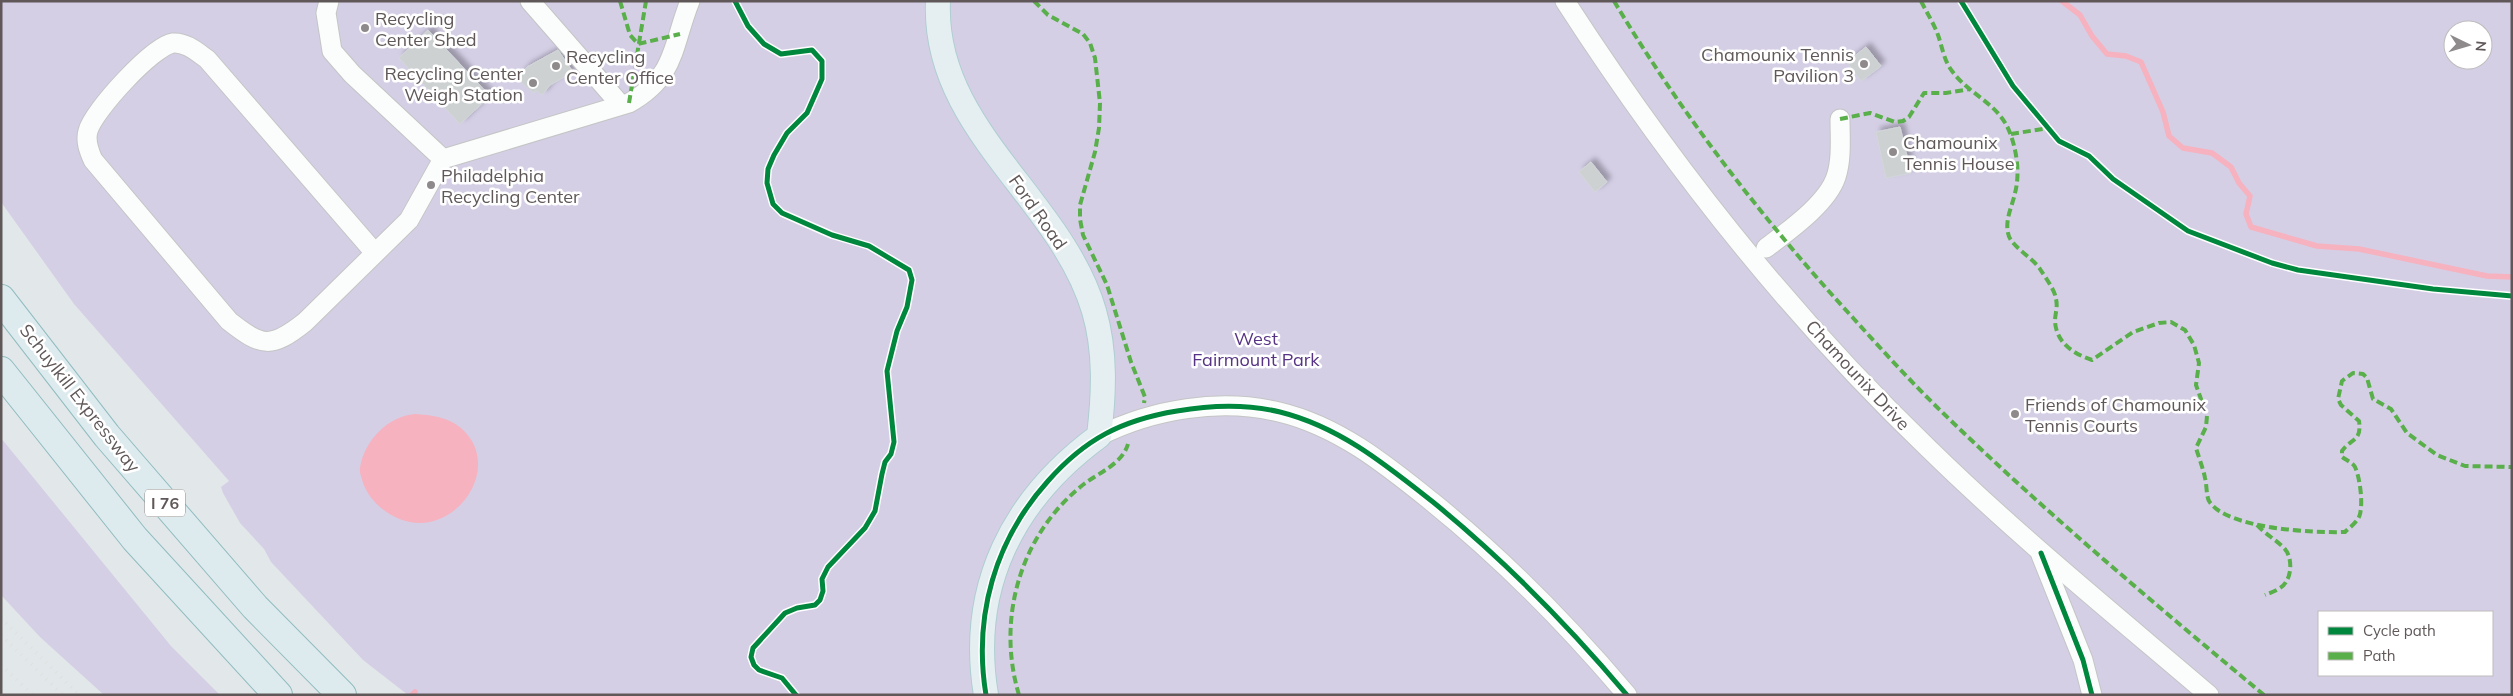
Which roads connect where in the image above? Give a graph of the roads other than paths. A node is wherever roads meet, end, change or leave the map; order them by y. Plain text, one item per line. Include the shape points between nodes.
1 (329, 1) edge
2 (530, 1) edge
3 (690, 1) edge
4 (1565, 1) edge
5 (937, 2) edge
6 (620, 104) junction
7 (1840, 119) dead end
8 (443, 159) junction
9 (1766, 248) dead end
10 (375, 253) junction
11 (1, 299) edge
12 (1, 371) edge
13 (1099, 436) junction
14 (2041, 553) junction
15 (278, 695) edge
16 (342, 695) edge
17 (986, 695) edge
18 (1626, 695) edge
19 (2092, 695) edge
20 (2209, 695) edge

1 - 8 street via 326,13 332,51 352,74
2 - 6 street
3 - 6 street via 666,71 642,96
4 - 14 street, Chamounix Drive via 1647,122 1793,305 1892,413
5 - 13 main road, Ford Road via 942,46 955,90 992,149 1049,224 1094,310 1103,363
6 - 8 street
7 - 9 street via 1839,165 1832,186 1811,211
8 - 10 street via 409,220
10 - 10 street via 288,336 266,343 249,338 229,321 94,160 88,150 87,132 94,116 111,95 160,49 172,43 185,44 207,59
11 - 16 highway, Schuylkill Expressway / I 76 via 113,444 255,607
12 - 15 highway, I 76 via 135,538
13 - 17 main road via 1065,463 1034,498 1000,555 986,598 983,624
13 - 18 street via 1118,426 1156,415 1232,406 1279,412 1325,428 1389,467 1468,531 1553,612
14 - 19 street via 2083,660
14 - 20 street, Chamounix Drive

